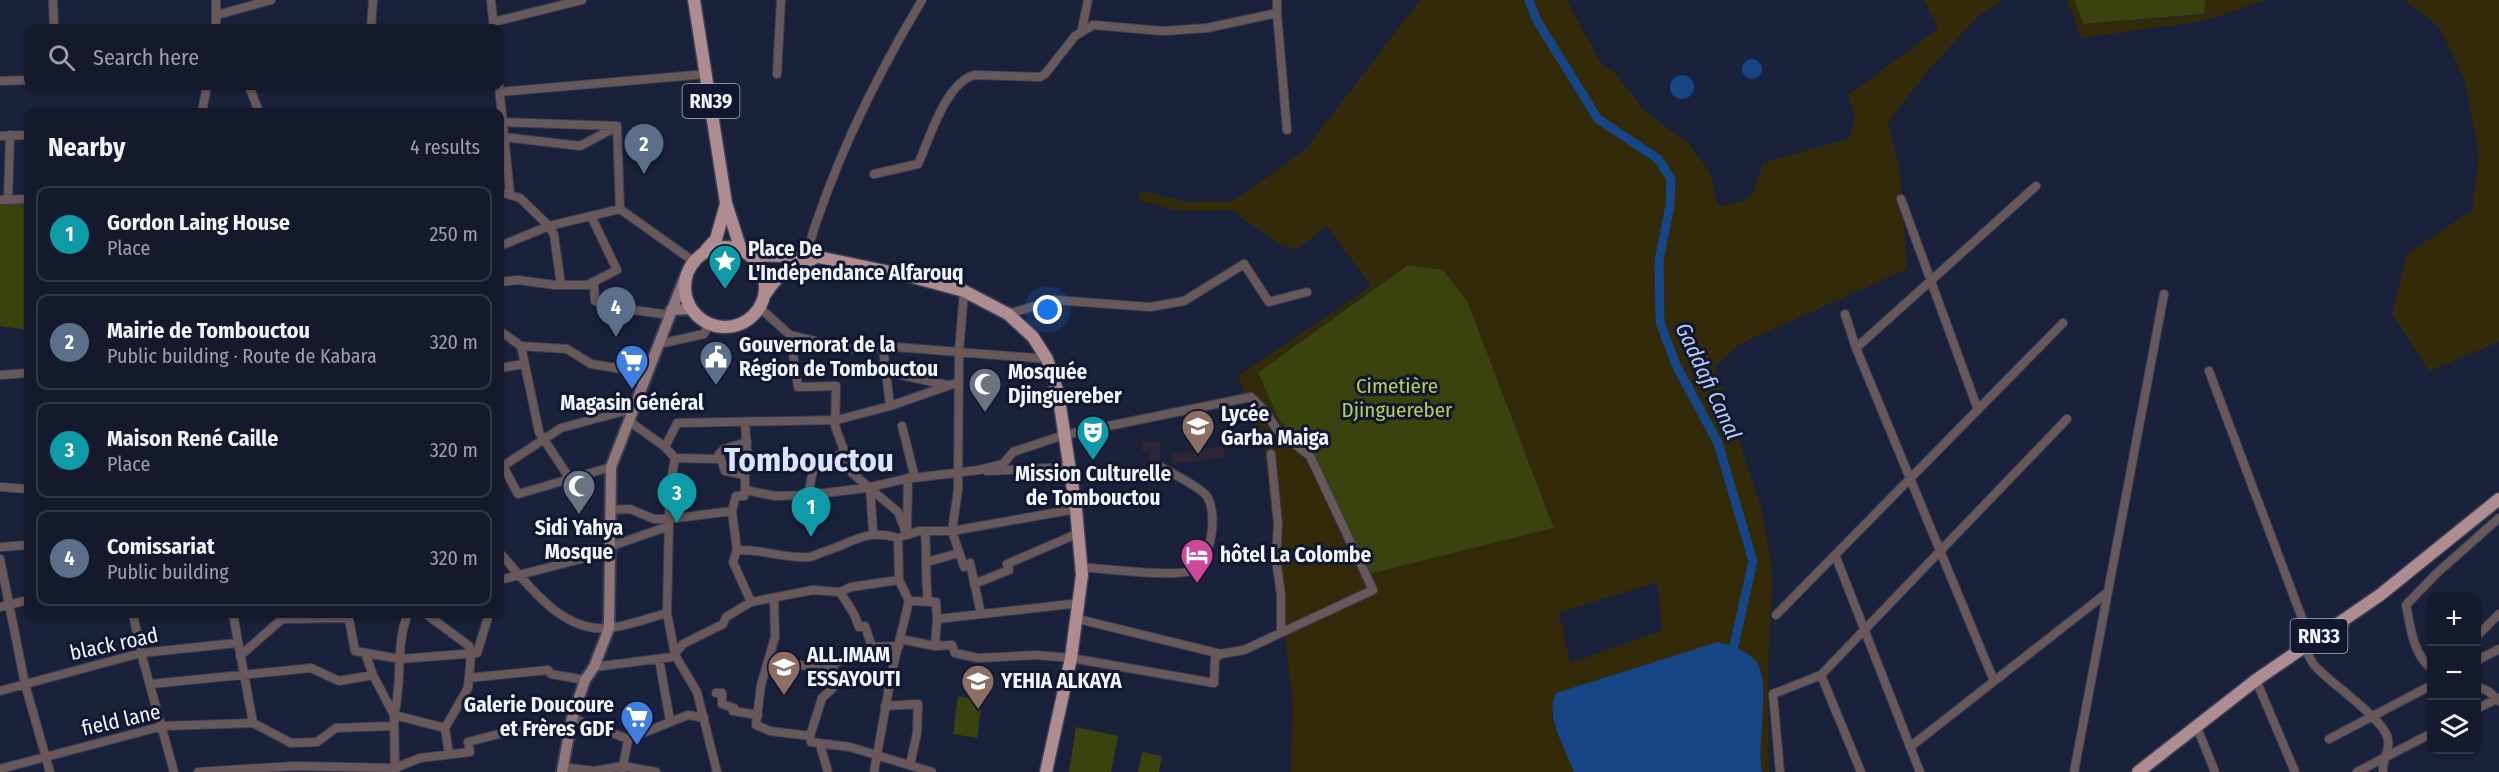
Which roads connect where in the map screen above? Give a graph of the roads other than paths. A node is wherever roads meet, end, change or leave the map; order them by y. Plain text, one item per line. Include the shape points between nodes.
1 (53, 0) edge
2 (216, 0) edge
3 (271, 0) edge
4 (373, 0) edge
5 (491, 0) edge
6 (582, 0) edge
7 (694, 0) edge
8 (781, 0) edge
9 (922, 0) edge
10 (1088, 0) edge
11 (1277, 0) edge
12 (1277, 12) junction
13 (217, 15) junction
14 (54, 24) edge
15 (216, 24) edge
16 (372, 24) edge
17 (493, 24) edge
18 (497, 24) edge
19 (1082, 30) junction
20 (707, 74) junction
21 (777, 74) dead end
22 (24, 80) edge
23 (0, 81) edge
24 (504, 89) edge
25 (206, 90) edge
26 (250, 90) edge
27 (500, 90) edge
28 (203, 108) edge
29 (257, 108) edge
30 (501, 108) edge
31 (504, 122) edge
32 (617, 126) junction
33 (1287, 129) dead end
34 (10, 135) junction
35 (24, 135) edge
36 (504, 135) edge
37 (0, 136) edge
38 (504, 150) edge
39 (874, 174) dead end
40 (2036, 186) dead end
41 (504, 193) edge
42 (510, 194) junction
43 (1900, 199) dead end
44 (4, 200) edge
45 (24, 200) edge
46 (726, 203) junction
47 (620, 209) junction
48 (591, 216) junction
49 (549, 226) junction
50 (504, 244) edge
51 (704, 251) junction
52 (746, 252) junction
53 (812, 256) junction
54 (693, 261) junction
55 (686, 274) junction
56 (1932, 280) junction
57 (504, 282) edge
58 (587, 284) junction
59 (561, 285) junction
60 (964, 291) junction
61 (1307, 292) dead end
62 (2164, 294) dead end
63 (762, 302) junction
64 (691, 309) junction
65 (670, 313) junction
66 (1008, 314) junction
67 (1845, 314) dead end
68 (2063, 323) dead end
69 (709, 324) junction
70 (504, 334) edge
71 (790, 335) junction
72 (659, 344) junction
73 (521, 346) junction
74 (883, 348) junction
75 (1856, 348) junction
76 (959, 352) junction
77 (1047, 359) junction
78 (524, 364) junction
79 (504, 367) edge
80 (2209, 371) dead end
81 (887, 372) junction
82 (24, 373) edge
83 (648, 373) junction
84 (0, 375) edge
85 (959, 382) junction
86 (948, 385) junction
87 (890, 406) junction
88 (632, 409) junction
89 (1978, 410) junction
90 (2067, 419) dead end
91 (628, 421) junction
92 (835, 421) junction
93 (746, 422) junction
94 (902, 426) dead end
95 (1064, 435) junction
96 (544, 439) junction
97 (747, 442) junction
98 (665, 447) junction
99 (844, 452) junction
100 (1271, 454) dead end
101 (675, 458) junction
102 (721, 459) junction
103 (504, 465) edge
104 (611, 466) junction
105 (1069, 466) junction
106 (1161, 467) dead end
107 (504, 472) edge
108 (962, 473) junction
109 (745, 475) junction
110 (911, 478) junction
111 (570, 479) junction
112 (1910, 480) junction
113 (870, 487) junction
114 (0, 488) edge
115 (24, 489) edge
116 (745, 490) junction
117 (808, 495) junction
118 (2499, 499) edge
119 (1076, 509) junction
120 (611, 510) junction
121 (732, 511) junction
122 (2499, 518) edge
123 (669, 523) junction
124 (925, 531) junction
125 (952, 531) junction
126 (873, 532) junction
127 (1079, 533) junction
128 (907, 535) junction
129 (898, 538) junction
130 (24, 545) edge
131 (0, 547) edge
132 (609, 550) junction
133 (737, 550) junction
134 (1940, 551) junction
135 (958, 554) junction
136 (504, 557) edge
137 (1836, 557) junction
138 (0, 559) edge
139 (927, 562) junction
140 (1081, 567) junction
141 (520, 575) junction
142 (504, 579) edge
143 (899, 580) junction
144 (975, 584) junction
145 (840, 592) junction
146 (2108, 592) junction
147 (774, 598) junction
148 (24, 601) edge
149 (909, 601) junction
150 (751, 602) junction
151 (928, 602) junction
152 (1080, 603) junction
153 (9, 605) junction
154 (0, 607) edge
155 (667, 613) junction
156 (981, 614) junction
157 (2499, 614) edge
158 (1776, 615) dead end
159 (134, 618) edge
160 (234, 618) edge
161 (280, 618) edge
162 (348, 618) edge
163 (407, 618) edge
164 (431, 618) edge
165 (488, 618) edge
166 (937, 619) junction
167 (1078, 619) junction
168 (609, 628) junction
169 (1864, 630) junction
170 (2481, 632) edge
171 (1281, 633) junction
172 (900, 642) junction
173 (237, 643) junction
174 (2308, 644) junction
175 (935, 646) junction
176 (872, 647) junction
177 (2499, 649) edge
178 (141, 653) junction
179 (365, 653) junction
180 (1221, 654) junction
181 (471, 655) junction
182 (675, 655) junction
183 (240, 656) junction
184 (1071, 658) junction
185 (2481, 658) edge
186 (400, 659) junction
187 (659, 659) junction
188 (768, 661) junction
189 (834, 662) junction
190 (2427, 663) edge
191 (594, 667) junction
192 (244, 673) junction
193 (373, 675) junction
194 (1821, 675) junction
195 (470, 678) junction
196 (585, 680) junction
197 (2256, 680) junction
198 (1994, 681) junction
199 (25, 684) junction
200 (151, 684) junction
201 (2427, 688) edge
202 (2481, 689) edge
203 (0, 691) edge
204 (716, 693) dead end
205 (2498, 699) edge
206 (885, 706) junction
207 (2481, 707) edge
208 (394, 715) junction
209 (758, 715) junction
210 (2371, 717) junction
211 (572, 718) junction
212 (704, 718) junction
213 (670, 721) junction
214 (253, 723) junction
215 (2196, 724) junction
216 (163, 726) junction
217 (392, 726) junction
218 (445, 728) junction
219 (567, 734) junction
220 (810, 736) junction
221 (2427, 736) edge
222 (628, 739) junction
223 (2329, 739) dead end
224 (820, 745) junction
225 (1910, 747) junction
226 (449, 754) junction
227 (878, 755) junction
228 (45, 757) junction
229 (2384, 758) junction
230 (910, 765) junction
231 (0, 769) edge
232 (562, 769) edge
233 (623, 769) edge
234 (395, 770) edge
235 (2142, 771) edge
236 (50, 772) edge
237 (174, 772) edge
238 (198, 772) edge
239 (656, 772) edge
240 (717, 772) edge
241 (828, 772) edge
242 (874, 772) edge
243 (932, 772) edge
244 (1046, 772) edge
245 (1780, 772) edge
246 (1861, 772) edge
247 (1920, 772) edge
248 (2074, 772) edge
249 (2215, 772) edge
250 (2295, 772) edge
251 (2357, 772) edge
252 (2383, 772) edge

1 - 14 street
2 - 13 street
3 - 13 street
4 - 16 street
5 - 17 street
6 - 18 street
7 - 20 main road, RN39
8 - 21 street
9 - 53 street via 884,63 818,214
10 - 19 street
11 - 12 street
12 - 19 street via 1207,28 1163,31 1093,25
12 - 33 street
13 - 15 street
19 - 39 street via 1040,77 964,78 952,89 918,164
20 - 24 street
20 - 46 main road, RN39
22 - 23 street
25 - 28 street
26 - 29 street
27 - 30 street
31 - 32 street
32 - 36 street via 580,146
32 - 47 street
34 - 35 street
34 - 37 street
34 - 44 street
38 - 42 street
40 - 56 street
41 - 42 street
42 - 49 street via 520,198
43 - 56 street
44 - 45 street
46 - 51 main road via 716,239
46 - 52 main road
47 - 48 street
47 - 54 street
48 - 49 street
48 - 58 street via 617,270
49 - 50 street
49 - 59 street via 554,235
51 - 52 main road via 716,247
51 - 54 main road
52 - 53 main road
52 - 63 main road via 764,274
53 - 60 main road
53 - 63 main road via 775,279
54 - 55 main road
55 - 64 main road via 685,292
55 - 65 street
56 - 75 street
56 - 89 street
57 - 59 street
58 - 59 street
58 - 65 street via 594,285 595,301 618,308
60 - 66 main road
60 - 76 street
61 - 66 street via 1269,302 1244,264 1184,301 1150,307 1055,300
62 - 146 street
63 - 69 main road via 752,317 732,327
63 - 71 street
64 - 65 street
64 - 69 main road
65 - 72 street
66 - 77 main road via 1033,337
67 - 75 street
68 - 89 street
69 - 72 street via 704,334
70 - 73 street
71 - 74 street via 849,349
71 - 92 street via 798,387 836,386
72 - 83 street
73 - 78 street
73 - 83 street via 567,349 591,364
74 - 76 street
74 - 81 street
75 - 112 street
76 - 77 street
76 - 85 street
77 - 95 main road via 1058,393
78 - 79 street
78 - 96 street via 539,432
80 - 174 street
81 - 86 street
81 - 87 street
82 - 84 street
83 - 88 street
85 - 86 street
85 - 108 street
86 - 87 street
87 - 92 street
88 - 91 street
88 - 96 street via 561,428
89 - 112 street
90 - 134 street
91 - 98 street
91 - 104 street
92 - 93 street
92 - 99 street
93 - 97 street
93 - 98 street via 677,423
94 - 110 street
95 - 105 main road
95 - 108 street via 1013,452 1003,464
95 - 171 street via 1251,397 1277,430 1310,456 1373,590
96 - 103 street
96 - 111 street
97 - 102 street via 724,449 719,454
97 - 109 street
98 - 101 street
99 - 113 street via 854,476
99 - 117 street via 813,470
100 - 171 street via 1278,524
101 - 102 street
101 - 123 street
102 - 109 street via 725,471
104 - 111 street
104 - 120 street
105 - 108 street
105 - 119 main road
106 - 140 street via 1206,494 1212,506 1209,551 1202,565 1175,572
107 - 111 street via 518,494
108 - 110 street
108 - 125 street
109 - 116 street
110 - 113 street
110 - 128 street
112 - 134 street
112 - 137 street
113 - 117 street
113 - 126 street
113 - 128 street via 898,512
114 - 115 street
116 - 117 street via 775,496
116 - 121 street via 744,496 736,496
118 - 174 main road, RN33 via 2380,595
119 - 125 street
119 - 127 main road
120 - 123 street via 630,509
120 - 132 street
121 - 123 street
121 - 133 street
122 - 190 street via 2406,605 2410,634
123 - 132 street
123 - 155 street
124 - 125 street
124 - 128 street
124 - 139 street
125 - 135 street
126 - 129 street
126 - 133 street via 812,557
127 - 140 main road
127 - 144 street via 1007,564 1009,570
128 - 129 street
129 - 143 street
130 - 131 street
132 - 141 street
132 - 168 street
133 - 150 street via 733,562
134 - 169 street
134 - 198 street
135 - 139 street
135 - 144 street via 964,567 970,563
136 - 141 street
137 - 158 street
137 - 169 street
138 - 153 street
139 - 151 street via 924,574
140 - 152 main road
141 - 142 street
141 - 168 street via 549,606 582,626
143 - 145 street
143 - 149 street
144 - 156 street
145 - 147 street via 813,590
145 - 176 street via 859,627 865,626
146 - 198 street
146 - 248 street
147 - 150 street
147 - 188 street via 775,637
148 - 153 street
149 - 151 street
149 - 172 street
150 - 182 street via 726,617 723,624 683,644
151 - 166 street via 936,602
152 - 156 street
152 - 167 main road
153 - 154 street
153 - 199 street
155 - 168 street
155 - 182 street
156 - 166 street
157 - 170 street
159 - 178 street
160 - 173 street
161 - 183 street
162 - 179 street via 355,651
163 - 186 street
164 - 181 street via 469,646
165 - 181 street via 477,653
166 - 175 street
167 - 180 street
167 - 184 main road
168 - 191 street
169 - 194 street
169 - 225 street
171 - 180 street via 1244,650
172 - 175 street
172 - 176 street
172 - 206 street
173 - 178 street, black road
173 - 183 street
174 - 197 main road, RN33
174 - 210 street via 2315,666
175 - 184 street via 952,645 955,653 978,658
176 - 189 street
177 - 185 street
178 - 199 street, black road
178 - 200 street
179 - 186 street
179 - 193 street
180 - 184 street via 1215,658 1214,683
181 - 186 street
181 - 195 street
182 - 187 street
182 - 212 street via 697,693
183 - 192 street
184 - 244 main road
186 - 208 street via 400,693
187 - 191 street
187 - 213 street
188 - 189 street via 807,668 824,668
188 - 209 street
189 - 220 street via 832,689 822,698
191 - 196 street
192 - 193 street via 310,668 339,681
192 - 200 street
192 - 214 street
193 - 208 street
194 - 245 street via 1773,693
194 - 246 street
195 - 196 street via 548,670 551,674
195 - 218 street
196 - 211 street
197 - 215 main road, RN33
197 - 250 street
198 - 225 street
199 - 203 street, black road
199 - 228 street
200 - 216 street
201 - 210 street
202 - 205 street
204 - 209 street via 722,693 722,704 734,708 733,711
205 - 207 street
206 - 227 street
206 - 230 street via 918,704
208 - 217 street
208 - 218 street
209 - 220 street via 756,724 770,731
210 - 223 street
210 - 229 street via 2388,739
211 - 219 street
211 - 222 street
212 - 213 street via 688,715
212 - 240 street
213 - 222 street
214 - 216 street, field lane
214 - 217 street via 291,743 316,742 336,728
215 - 235 main road, RN33
215 - 249 street
216 - 228 street, field lane
216 - 237 street
217 - 234 street
218 - 226 street
219 - 226 street via 518,729 468,742 470,752
219 - 232 street
220 - 224 street via 811,742
221 - 229 street
222 - 233 street
224 - 227 street via 850,747
224 - 241 street
225 - 247 street
226 - 234 street via 420,758
227 - 230 street
227 - 242 street
228 - 231 street, field lane
228 - 236 street
229 - 251 street
229 - 252 street
230 - 243 street
232 - 233 street
233 - 239 street
234 - 238 street via 294,766

